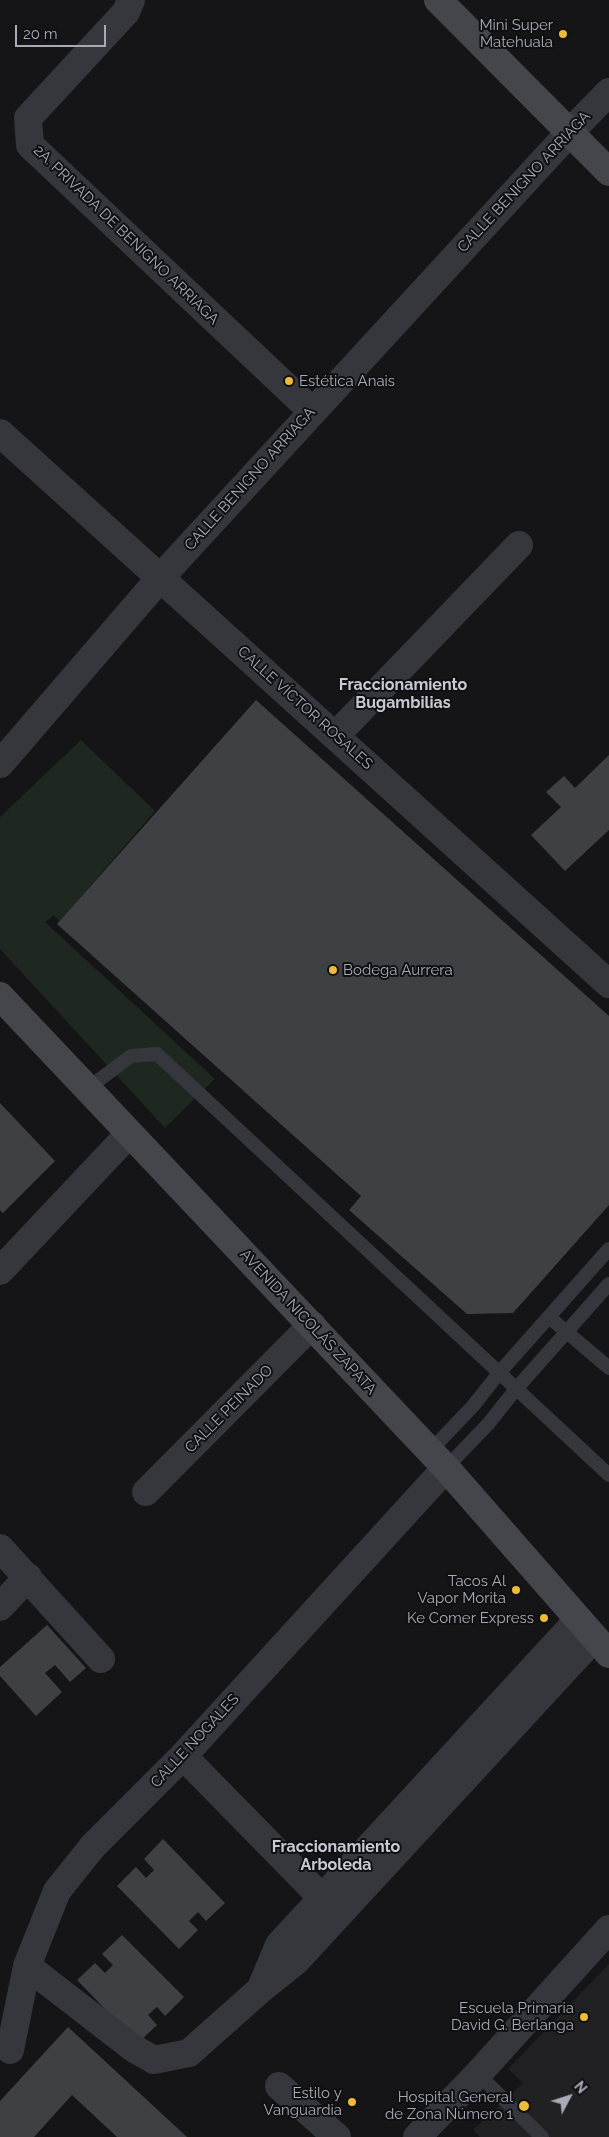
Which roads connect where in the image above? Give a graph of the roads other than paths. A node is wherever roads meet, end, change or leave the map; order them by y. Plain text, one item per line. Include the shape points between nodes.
1 (131, 0) edge
2 (438, 0) edge
3 (609, 92) edge
4 (570, 132) junction
5 (609, 172) edge
6 (312, 411) junction
7 (0, 433) edge
8 (519, 546) dead end
9 (161, 577) junction
10 (336, 735) junction
11 (0, 764) edge
12 (609, 984) edge
13 (0, 996) edge
14 (87, 1089) junction
15 (129, 1134) junction
16 (609, 1249) edge
17 (592, 1268) junction
18 (0, 1271) edge
19 (609, 1282) edge
20 (549, 1318) junction
21 (312, 1326) junction
22 (567, 1332) junction
23 (609, 1368) edge
24 (499, 1374) junction
25 (516, 1389) junction
26 (438, 1460) junction
27 (609, 1475) edge
28 (146, 1492) dead end
29 (0, 1548) edge
30 (28, 1577) junction
31 (0, 1607) edge
32 (594, 1637) edge
33 (101, 1659) dead end
34 (183, 1756) junction
35 (331, 1907) junction
36 (609, 1929) edge
37 (27, 1966) junction
38 (10, 2050) dead end
39 (478, 2074) junction
40 (279, 2086) dead end
41 (336, 2137) edge
42 (417, 2137) edge
43 (542, 2137) edge

1 - 6 street, 2A. PRIVADA DE BENIGNO ARRIAGA via 126,12 28,118 30,145
2 - 4 street
3 - 4 street, CALLE BENIGNO ARRIAGA
4 - 5 street
4 - 6 street, CALLE BENIGNO ARRIAGA
6 - 9 street, CALLE BENIGNO ARRIAGA
7 - 9 street, CALLE VÍCTOR ROSALES
8 - 10 street
9 - 10 street, CALLE VÍCTOR ROSALES
9 - 11 street, CALLE BENIGNO ARRIAGA
10 - 12 street, CALLE VÍCTOR ROSALES
13 - 14 street, AVENIDA NICOLÁS ZAPATA
14 - 15 street, AVENIDA NICOLÁS ZAPATA
14 - 24 lane via 132,1056 157,1054
15 - 18 street
15 - 21 street, AVENIDA NICOLÁS ZAPATA
16 - 17 lane
17 - 19 lane
17 - 20 lane
19 - 22 lane
20 - 22 lane
20 - 24 lane
21 - 26 street, AVENIDA NICOLÁS ZAPATA
21 - 28 street, CALLE PEINADO
22 - 23 lane
22 - 25 lane
24 - 25 lane
24 - 26 lane via 473,1406
25 - 26 lane via 489,1423
25 - 27 lane
26 - 32 street, AVENIDA NICOLÁS ZAPATA
26 - 34 street, CALLE NOGALES
29 - 30 street
30 - 31 street
30 - 33 street
32 - 35 street
34 - 35 street
34 - 37 street, CALLE NOGALES via 93,1846 58,1891
35 - 37 street via 296,1961 189,2053 154,2060 133,2048
36 - 39 street
37 - 38 street, CALLE NOGALES
39 - 42 street
39 - 43 lane
40 - 41 street

